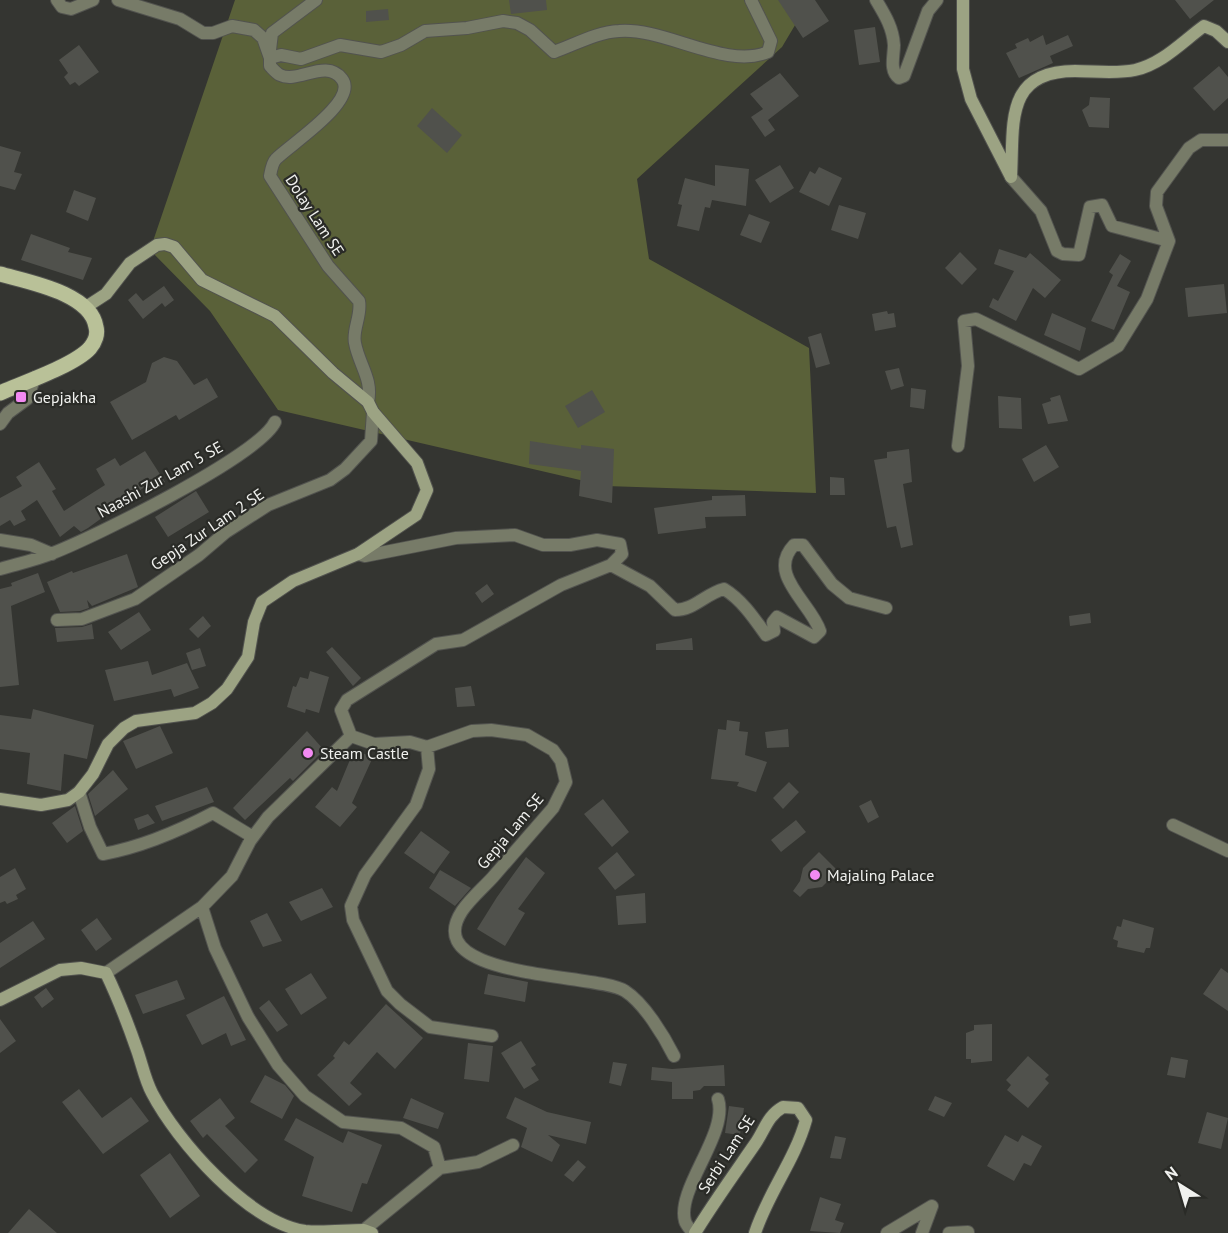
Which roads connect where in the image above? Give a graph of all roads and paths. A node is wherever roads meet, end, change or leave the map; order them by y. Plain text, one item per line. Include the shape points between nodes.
1 (57, 0) edge
2 (93, 0) edge
3 (118, 0) edge
4 (316, 0) edge
5 (751, 0) edge
6 (876, 0) edge
7 (937, 0) edge
8 (963, 0) edge
9 (1228, 42) edge
10 (270, 58) junction
11 (1228, 140) edge
12 (1011, 177) junction
13 (1169, 241) junction
14 (0, 274) edge
15 (86, 307) junction
16 (35, 377) junction
17 (0, 393) edge
18 (371, 407) junction
19 (275, 422) dead end
20 (0, 424) edge
21 (957, 446) dead end
22 (0, 540) edge
23 (52, 554) junction
24 (358, 554) junction
25 (611, 565) junction
26 (0, 569) edge
27 (886, 608) dead end
28 (57, 620) dead end
29 (351, 736) junction
30 (426, 747) junction
31 (79, 792) junction
32 (0, 799) edge
33 (1173, 825) dead end
34 (253, 837) junction
35 (1228, 851) edge
36 (201, 907) junction
37 (106, 973) junction
38 (0, 1000) edge
39 (492, 1036) dead end
40 (674, 1056) dead end
41 (718, 1099) dead end
42 (513, 1145) dead end
43 (440, 1168) junction
44 (368, 1231) edge
45 (968, 1232) edge
46 (694, 1233) edge
47 (755, 1233) edge
48 (887, 1233) edge
49 (922, 1233) edge
50 (949, 1233) edge

1 - 2 street via 62,7 72,9
3 - 10 street via 180,19 203,33 232,26 254,30 263,38
4 - 10 street via 272,33
5 - 10 street via 771,41 768,52 756,57 711,51 646,32 620,30 554,52 530,30 503,21 425,31 381,52 340,45 301,59 281,55
6 - 7 street via 889,21 894,43 893,70 899,78 904,76 928,11
8 - 12 street via 963,69 971,99
9 - 12 street via 1204,26 1153,64 1133,70 1059,71 1025,86 1018,98
10 - 18 street, Dolay Lam SE via 270,66 280,75 325,70 342,79 342,94 319,125 274,161 270,176 328,266 359,301 354,342 367,373
11 - 13 street via 1201,140 1189,148 1157,192 1156,206
12 - 13 street via 1041,211 1057,251 1063,254 1079,255 1090,207 1102,205 1112,226
13 - 21 street via 1147,299 1119,346 1079,369 976,319 964,321 968,366
14 - 15 main road via 46,286
15 - 16 main road via 98,334 91,347 79,357
15 - 18 street via 106,294 130,262 165,244 174,248 202,280 275,316
16 - 17 main road
16 - 20 street via 27,399
18 - 24 street via 417,463 427,490 416,515
18 - 28 street, Gepja Zur Lam 2 SE via 371,441 330,480 268,505 135,599 82,619
19 - 23 street, Naashi Zur Lam 5 SE via 271,430 227,463 132,517
22 - 23 street via 31,545
23 - 26 street, Naashi Zur Lam 5 SE
24 - 25 street via 366,556 456,538 515,535 543,545 597,540 620,544 622,554
24 - 31 street via 275,591 262,602 248,657 227,689 195,713 136,721 124,728 113,736
25 - 27 street via 650,586 675,610 686,610 724,589 747,609 766,636 774,631 777,617 814,637 820,631 817,621 786,579 784,563 788,551 794,545 802,545 832,584 849,598
25 - 29 street via 561,585 463,640 436,644 347,700 341,710
29 - 30 street, Gepja Lam SE via 374,744 410,742
29 - 34 street via 268,817
30 - 39 street via 429,769 417,805 365,875 351,906 353,920 387,991 400,1004 430,1026
30 - 40 street, Gepja Lam SE via 472,731 528,735 553,750 566,782 553,808 462,912 455,935 458,944 474,956 512,968 626,991 662,1031
31 - 32 street via 68,800 41,805
31 - 34 street via 103,854 131,849 213,813
33 - 35 street
34 - 36 street via 232,876
36 - 37 street
36 - 43 street via 215,948 248,1017 278,1065 305,1096 343,1122 400,1128 434,1147
37 - 38 street via 60,970
37 - 44 street via 122,1006 151,1090 170,1124 218,1177 255,1209 284,1226 306,1231
41 - 46 street via 716,1126 687,1197 685,1221
42 - 43 street via 478,1162
43 - 44 street
45 - 50 street
46 - 47 street, Serbi Lam SE via 758,1140 765,1123 783,1107 798,1108 806,1120 802,1134 763,1209
48 - 49 street via 932,1206

